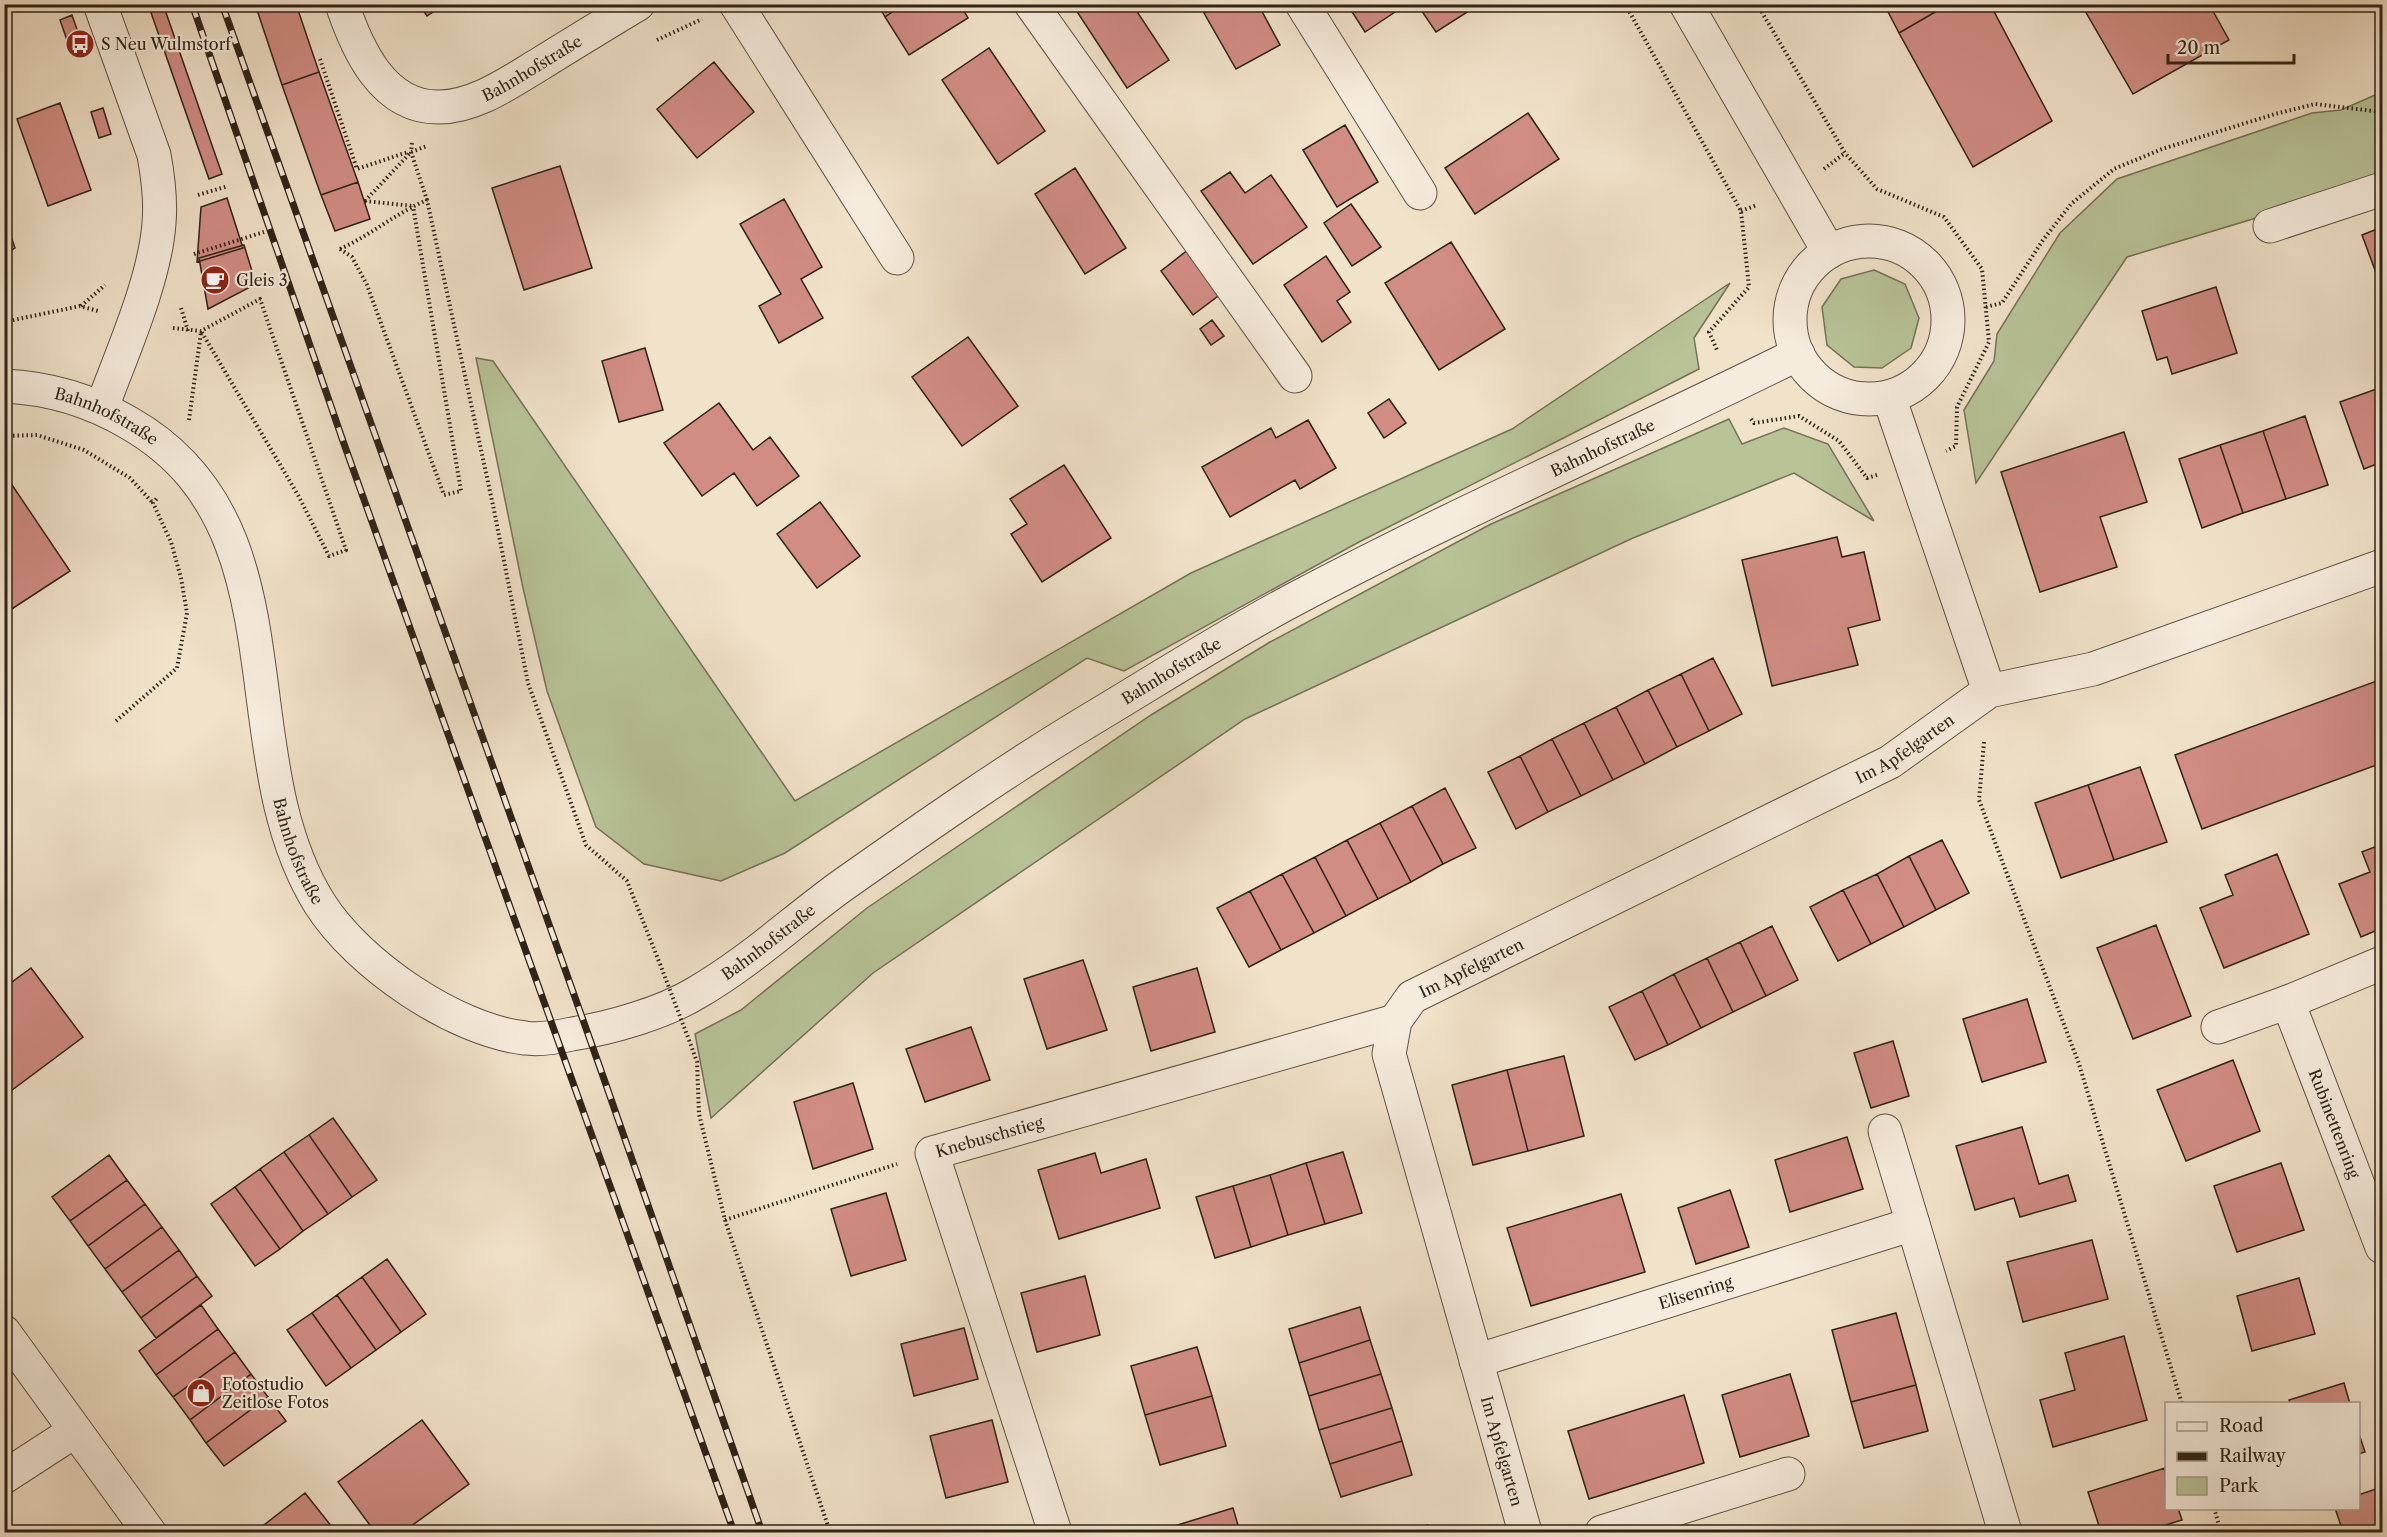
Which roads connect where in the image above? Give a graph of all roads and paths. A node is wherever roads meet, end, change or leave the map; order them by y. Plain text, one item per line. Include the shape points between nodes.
1 (100, 4) edge
2 (342, 4) edge
3 (638, 4) edge
4 (736, 4) edge
5 (1031, 4) edge
6 (1302, 4) edge
7 (1686, 4) edge
8 (316, 48) dead end
9 (417, 104) junction
10 (2382, 112) edge
11 (411, 152) junction
12 (228, 186) dead end
13 (2382, 189) edge
14 (1420, 193) dead end
15 (198, 195) dead end
16 (427, 200) junction
17 (365, 201) dead end
18 (413, 206) junction
19 (2270, 226) dead end
20 (264, 232) dead end
21 (1829, 252) junction
22 (897, 258) dead end
23 (191, 264) dead end
24 (183, 298) dead end
25 (1986, 308) dead end
26 (134, 321) junction
27 (4, 322) edge
28 (201, 331) junction
29 (1798, 354) junction
30 (1295, 376) dead end
31 (4, 386) edge
32 (1889, 397) junction
33 (102, 407) junction
34 (4, 436) edge
35 (182, 463) junction
36 (153, 504) junction
37 (2382, 566) edge
38 (1989, 691) junction
39 (116, 721) dead end
40 (2382, 963) edge
41 (2288, 1002) junction
42 (1395, 1022) junction
43 (2218, 1027) dead end
44 (1885, 1131) dead end
45 (932, 1153) junction
46 (725, 1220) junction
47 (1913, 1224) junction
48 (2382, 1247) edge
49 (4, 1332) edge
50 (1476, 1361) junction
51 (2181, 1402) edge
52 (75, 1431) junction
53 (1788, 1474) dead end
54 (4, 1477) edge
55 (2214, 1510) edge
56 (149, 1533) edge
57 (830, 1533) edge
58 (1056, 1533) edge
59 (1526, 1533) edge
60 (1602, 1533) edge
61 (2006, 1533) edge
62 (2222, 1533) edge

1 - 26 street via 158,176 159,222 154,256
2 - 9 street via 378,78 399,96
3 - 9 street, Bahnhofstraße via 504,86 464,103 439,107
4 - 22 street
5 - 30 street
6 - 14 street
7 - 21 street
8 - 11 path via 357,169
9 - 11 path
10 - 25 path via 2315,105 2162,149 2114,169 2071,204 2002,303
11 - 16 path
12 - 15 path
13 - 19 street
16 - 18 path
16 - 46 path, bridge via 528,683 586,844 627,881 698,1062 699,1114
17 - 18 path
18 - 18 path via 461,490 444,495 367,285 352,257 340,249
20 - 23 path via 194,252
21 - 29 street via 1807,272 1793,297 1791,336
21 - 32 street via 1852,242 1877,241 1902,247 1923,261 1938,281 1947,305 1948,329 1942,352 1929,372 1911,388
24 - 28 path via 181,309 188,332
26 - 27 path via 80,306
26 - 33 street
28 - 28 path via 298,495 329,556 346,550 260,299
28 - 35 path
29 - 32 street via 1810,373 1846,396 1867,400
29 - 35 street, Bahnhofstraße via 1289,602 1090,719 945,813 796,919 732,971 690,997 605,1027 527,1038 485,1028 443,1011 390,978 344,936 320,904 296,856 281,812 250,612 236,553 209,495
31 - 33 street, Bahnhofstraße via 63,394
32 - 38 street
33 - 35 street, Bahnhofstraße via 153,436
34 - 36 path via 37,435 84,450 130,478
35 - 36 path
36 - 39 path via 171,542 188,613 177,668
37 - 38 street, Im Apfelgarten via 2093,669
38 - 42 street, Im Apfelgarten via 1890,762 1412,997
38 - 51 path via 1979,800 2079,1064
40 - 41 street
41 - 43 street
41 - 48 street, Rubinettenring
42 - 45 street, Knebuschstieg
42 - 50 street, Im Apfelgarten via 1389,1054
44 - 47 street
45 - 46 path
45 - 58 street, Knebuschstieg
46 - 57 path
47 - 50 street, Elisenring
47 - 61 street
49 - 52 street
50 - 59 street, Im Apfelgarten
52 - 54 street
52 - 56 street
53 - 60 street
55 - 62 path

